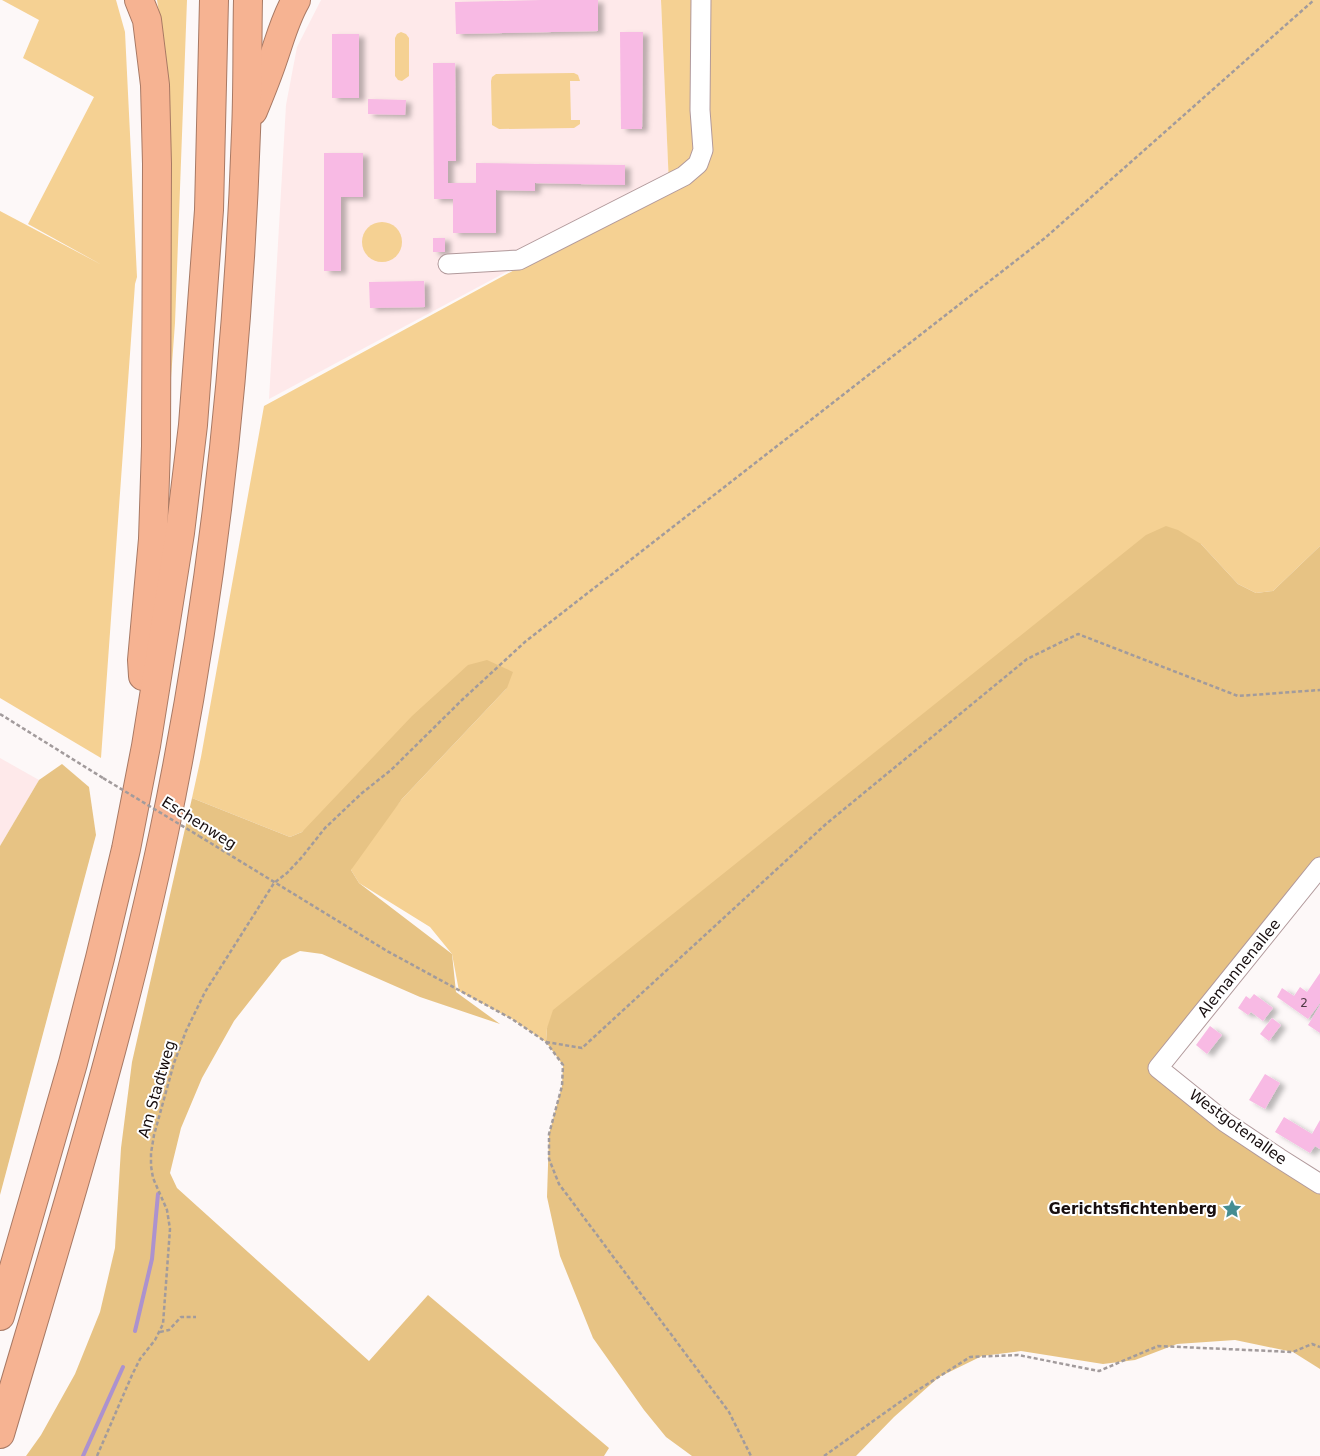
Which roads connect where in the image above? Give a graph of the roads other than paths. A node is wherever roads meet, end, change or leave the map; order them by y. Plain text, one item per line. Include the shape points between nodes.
1 (139, 0) edge
2 (214, 0) edge
3 (248, 0) edge
4 (296, 0) edge
5 (701, 0) edge
6 (246, 129) junction
7 (448, 264) dead end
8 (146, 746) junction
9 (1320, 868) edge
10 (1158, 1068) joint
11 (1320, 1184) edge
12 (0, 1316) edge
13 (0, 1434) edge

1 - 8 highway via 147,20 155,85 156,164 153,539 142,660
2 - 8 highway via 209,210 193,425 180,533
3 - 6 highway
4 - 6 highway
5 - 7 street via 703,150 698,164 684,176 519,260
6 - 13 highway via 237,314 225,441 209,570 178,763 134,964 109,1060
8 - 12 highway via 98,967
9 - 10 street, Alemannenallee
10 - 11 street, Westgotenallee via 1226,1122

